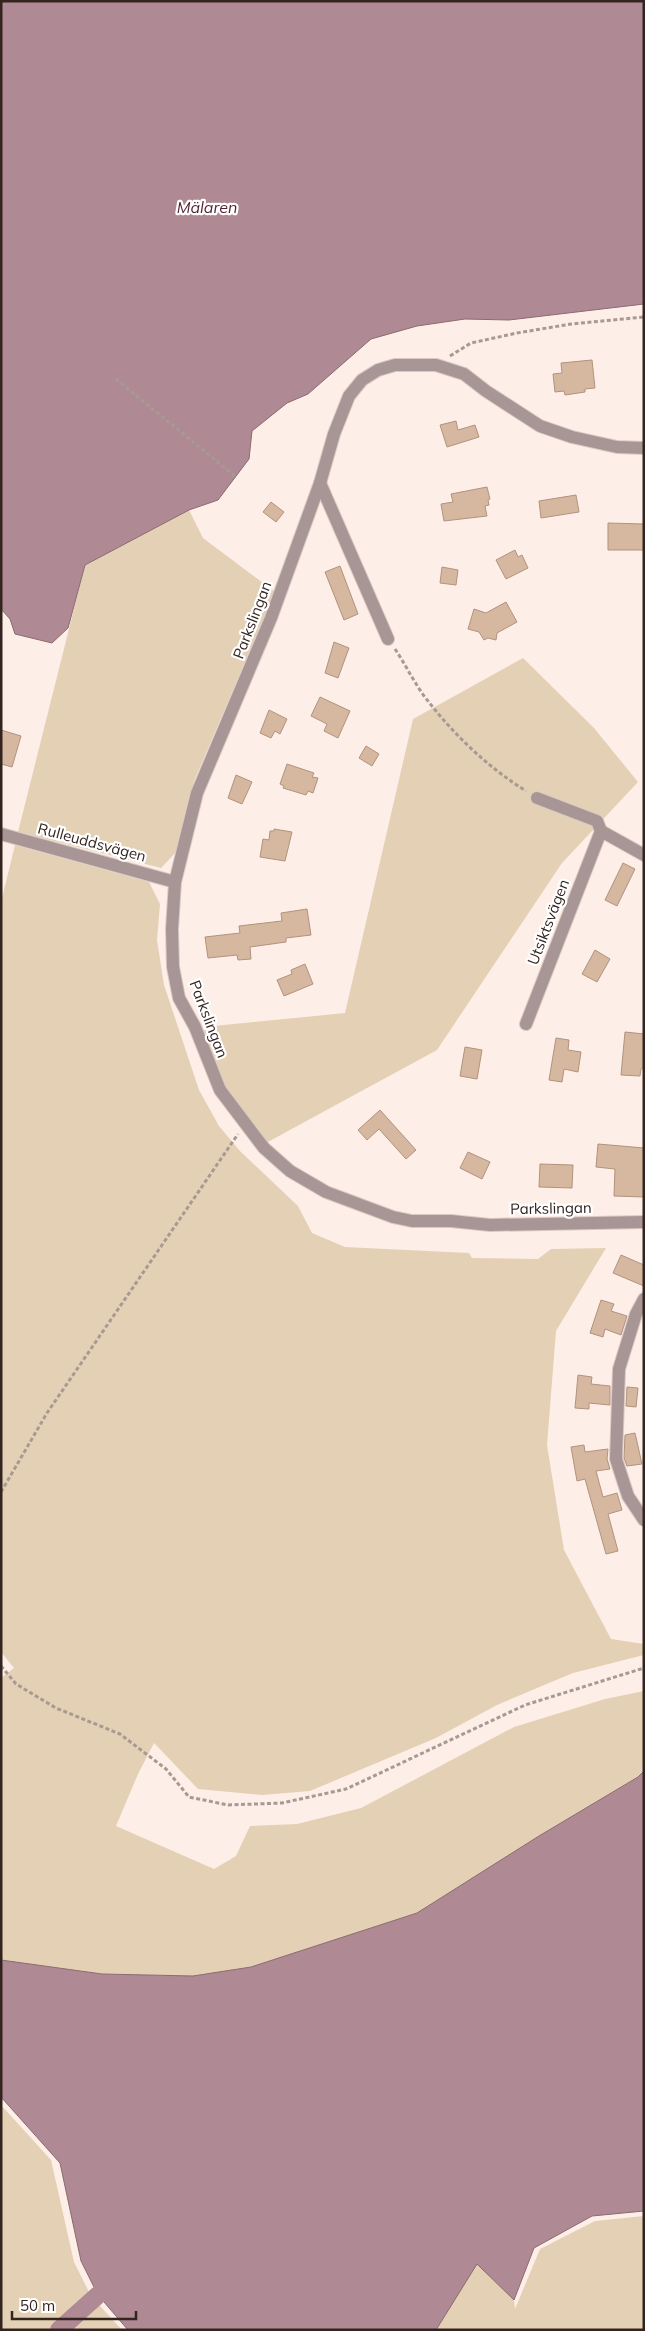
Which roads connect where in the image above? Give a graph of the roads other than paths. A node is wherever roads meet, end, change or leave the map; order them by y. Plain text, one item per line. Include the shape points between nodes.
1 (644, 448) edge
2 (320, 483) junction
3 (388, 639) road end
4 (538, 798) road end
5 (601, 831) junction
6 (1, 834) edge
7 (644, 855) edge
8 (175, 882) junction
9 (526, 1024) dead end
10 (644, 1222) edge
11 (644, 1299) edge
12 (644, 1520) edge

1 - 2 street, Parkslingan via 617,447 540,426 464,374 436,365 394,365 362,380 350,396 334,434
2 - 3 street
2 - 8 street, Parkslingan via 271,618 197,793
4 - 5 street via 597,821
5 - 7 street
5 - 9 street, Utsiktsvägen
6 - 8 street, Rulleuddsvägen
8 - 10 street, Parkslingan via 173,967 179,998 195,1027 220,1090 264,1148 290,1171 326,1192 412,1221 490,1225
11 - 12 street via 636,1314 620,1369 616,1459 628,1496

